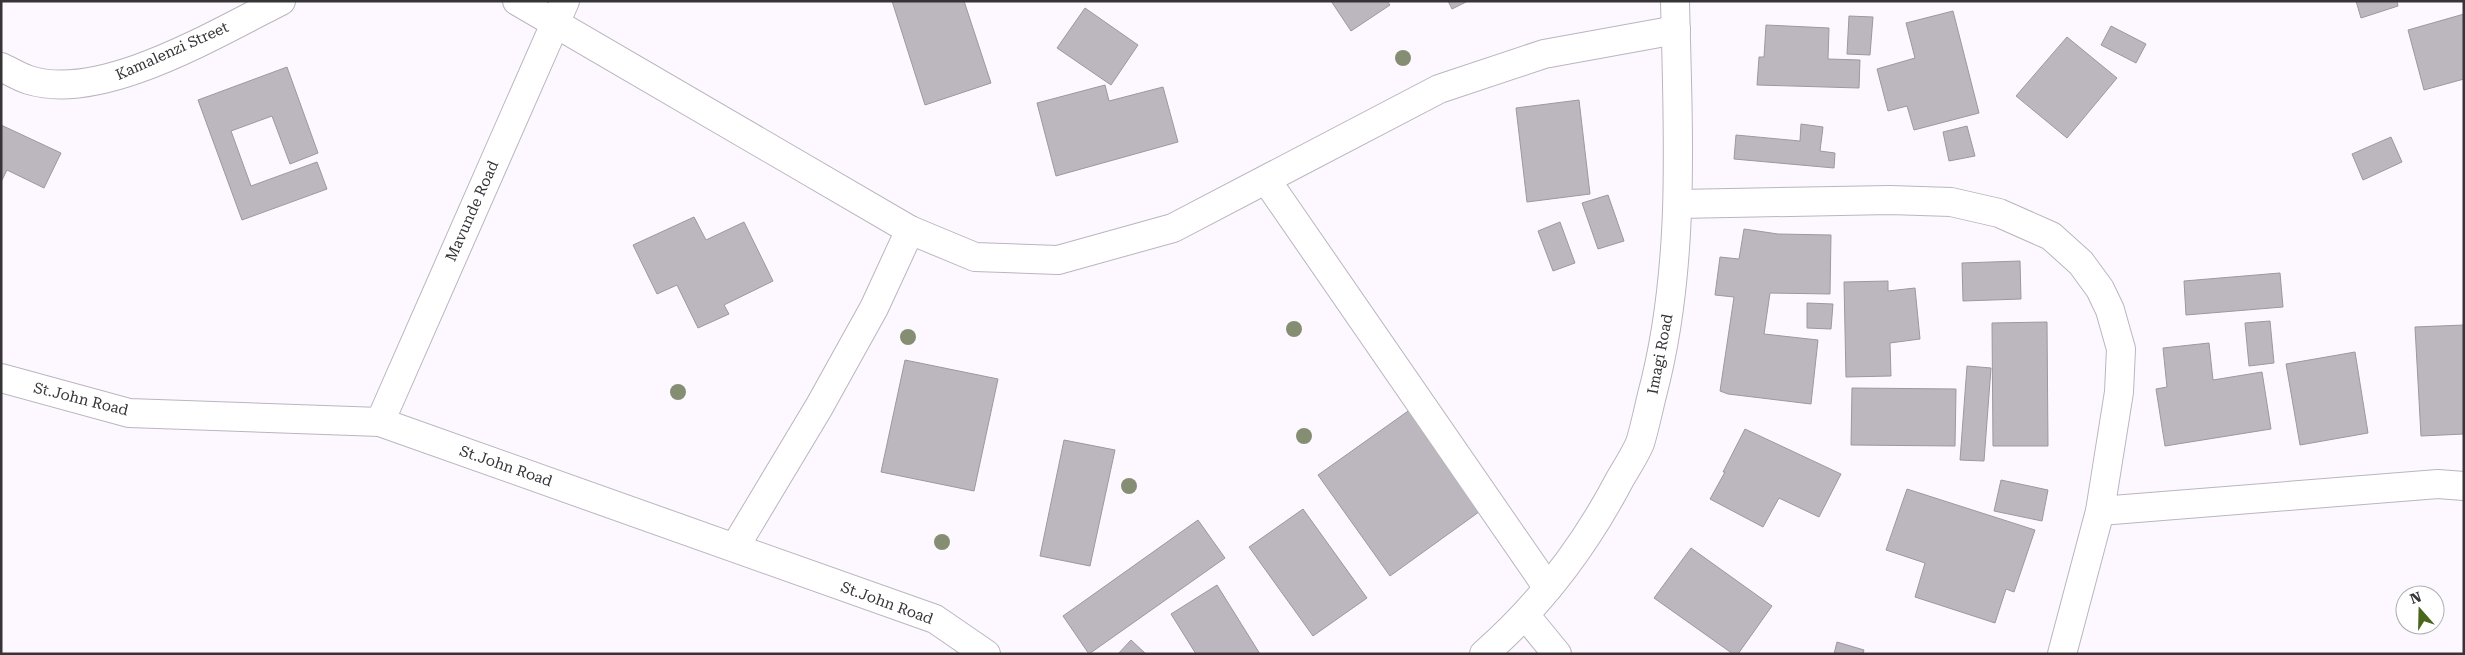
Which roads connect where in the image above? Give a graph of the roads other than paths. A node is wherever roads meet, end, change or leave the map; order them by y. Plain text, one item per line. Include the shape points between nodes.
1 (281, 1) edge
2 (517, 1) edge
3 (1675, 1) edge
4 (560, 13) edge
5 (1676, 30) junction
6 (1, 67) edge
7 (1266, 181) junction
8 (1679, 204) junction
9 (910, 230) junction
10 (1, 378) edge
11 (380, 422) junction
12 (2464, 486) edge
13 (2100, 511) junction
14 (735, 547) junction
15 (1548, 588) junction
16 (1525, 615) junction
17 (986, 654) edge
18 (1484, 654) edge
19 (1557, 654) edge
20 (2062, 654) edge

1 - 6 street, Kamalenzi Street via 157,61 107,79 63,84 29,80
2 - 4 street
3 - 5 street, Imagi Road
4 - 9 street
4 - 11 street, Mavunde Road
5 - 7 street via 1544,54 1439,89
5 - 8 street, Imagi Road
7 - 9 street via 1173,228 1058,260 975,256
7 - 15 street
8 - 13 street via 1951,202 1999,213 2051,236 2081,263 2100,289 2110,310 2121,349 2119,392
8 - 15 street, Imagi Road via 1675,268 1661,362 1640,443 1603,512
9 - 14 street via 874,308
10 - 11 street, St.John Road via 128,413
11 - 14 street, St.John Road
12 - 13 street via 2438,484
13 - 20 street
14 - 17 street, St.John Road via 935,620
15 - 16 street, Imagi Road
16 - 18 street, Imagi Road
16 - 19 street

